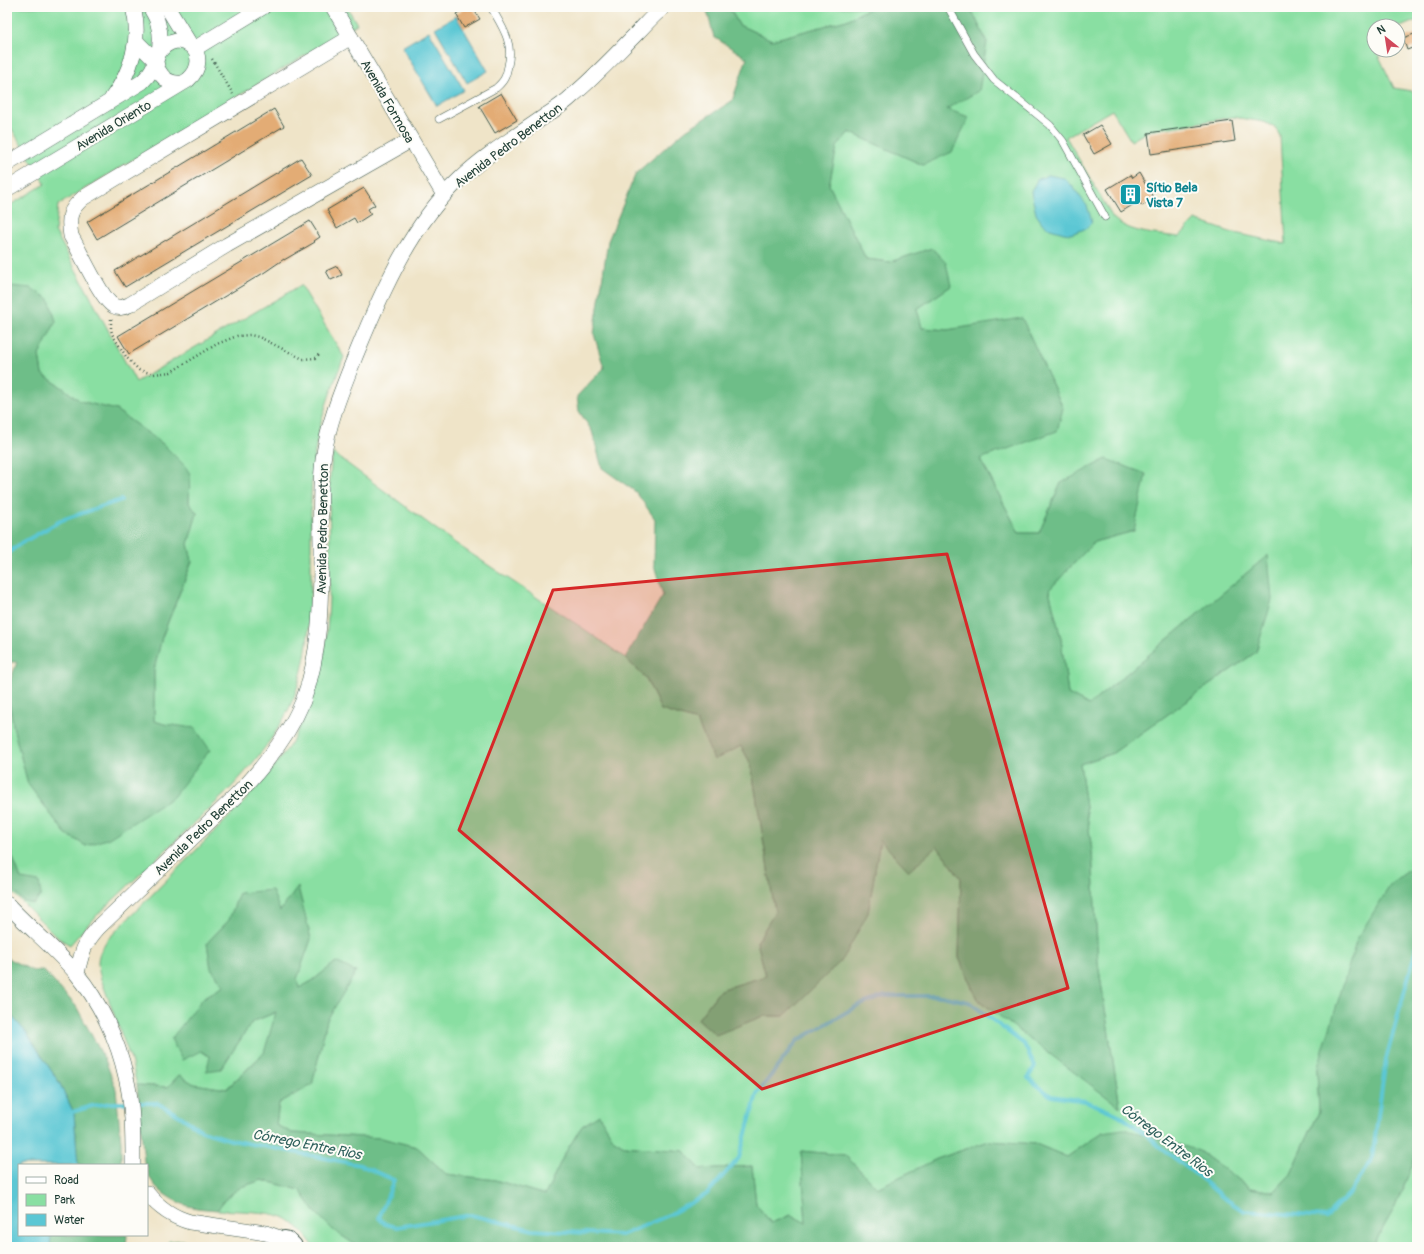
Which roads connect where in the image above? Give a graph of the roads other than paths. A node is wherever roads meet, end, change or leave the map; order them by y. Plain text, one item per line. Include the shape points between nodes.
1 (150, 7) edge
2 (167, 7) edge
3 (263, 7) edge
4 (333, 7) edge
5 (491, 7) edge
6 (664, 7) edge
7 (948, 7) edge
8 (133, 8) edge
9 (158, 24) junction
10 (351, 37) junction
11 (136, 41) junction
12 (192, 47) junction
13 (157, 59) junction
14 (183, 82) junction
15 (108, 103) junction
16 (439, 119) dead end
17 (410, 140) junction
18 (7, 164) edge
19 (7, 189) edge
20 (444, 195) junction
21 (1105, 217) dead end
22 (7, 904) edge
23 (77, 974) junction
24 (133, 1164) edge
25 (148, 1194) edge
26 (288, 1245) edge

1 - 9 street
2 - 12 street, Avenida Oriento
3 - 12 street
4 - 10 street, Avenida Formosa
5 - 16 lane via 510,48 510,58 503,82
6 - 20 street, Avenida Pedro Benetton via 571,98 495,151
7 - 21 lane via 974,54 994,80 1040,116 1063,141
8 - 9 street
8 - 11 street, Avenida Oriento
9 - 13 street
10 - 17 street, Avenida Formosa
10 - 17 street via 75,205 70,214 71,236 105,298 115,307 129,305 227,245
11 - 13 street
11 - 15 street, Avenida Oriento via 123,82
12 - 13 street via 185,42 169,43 162,48
12 - 14 street, Avenida Oriento via 199,63 194,75
13 - 14 street via 162,77 176,83
13 - 15 street, Avenida Oriento via 142,82
14 - 19 street, Avenida Oriento
15 - 18 street, Avenida Oriento
17 - 20 street, Avenida Formosa
20 - 23 street, Avenida Pedro Benetton via 413,238 389,282 367,328 331,422 323,460 321,595 317,643 302,702 288,731 254,777 87,940
22 - 23 street
23 - 24 street via 96,1002 124,1071 133,1134
25 - 26 street via 164,1210 178,1218 266,1233

